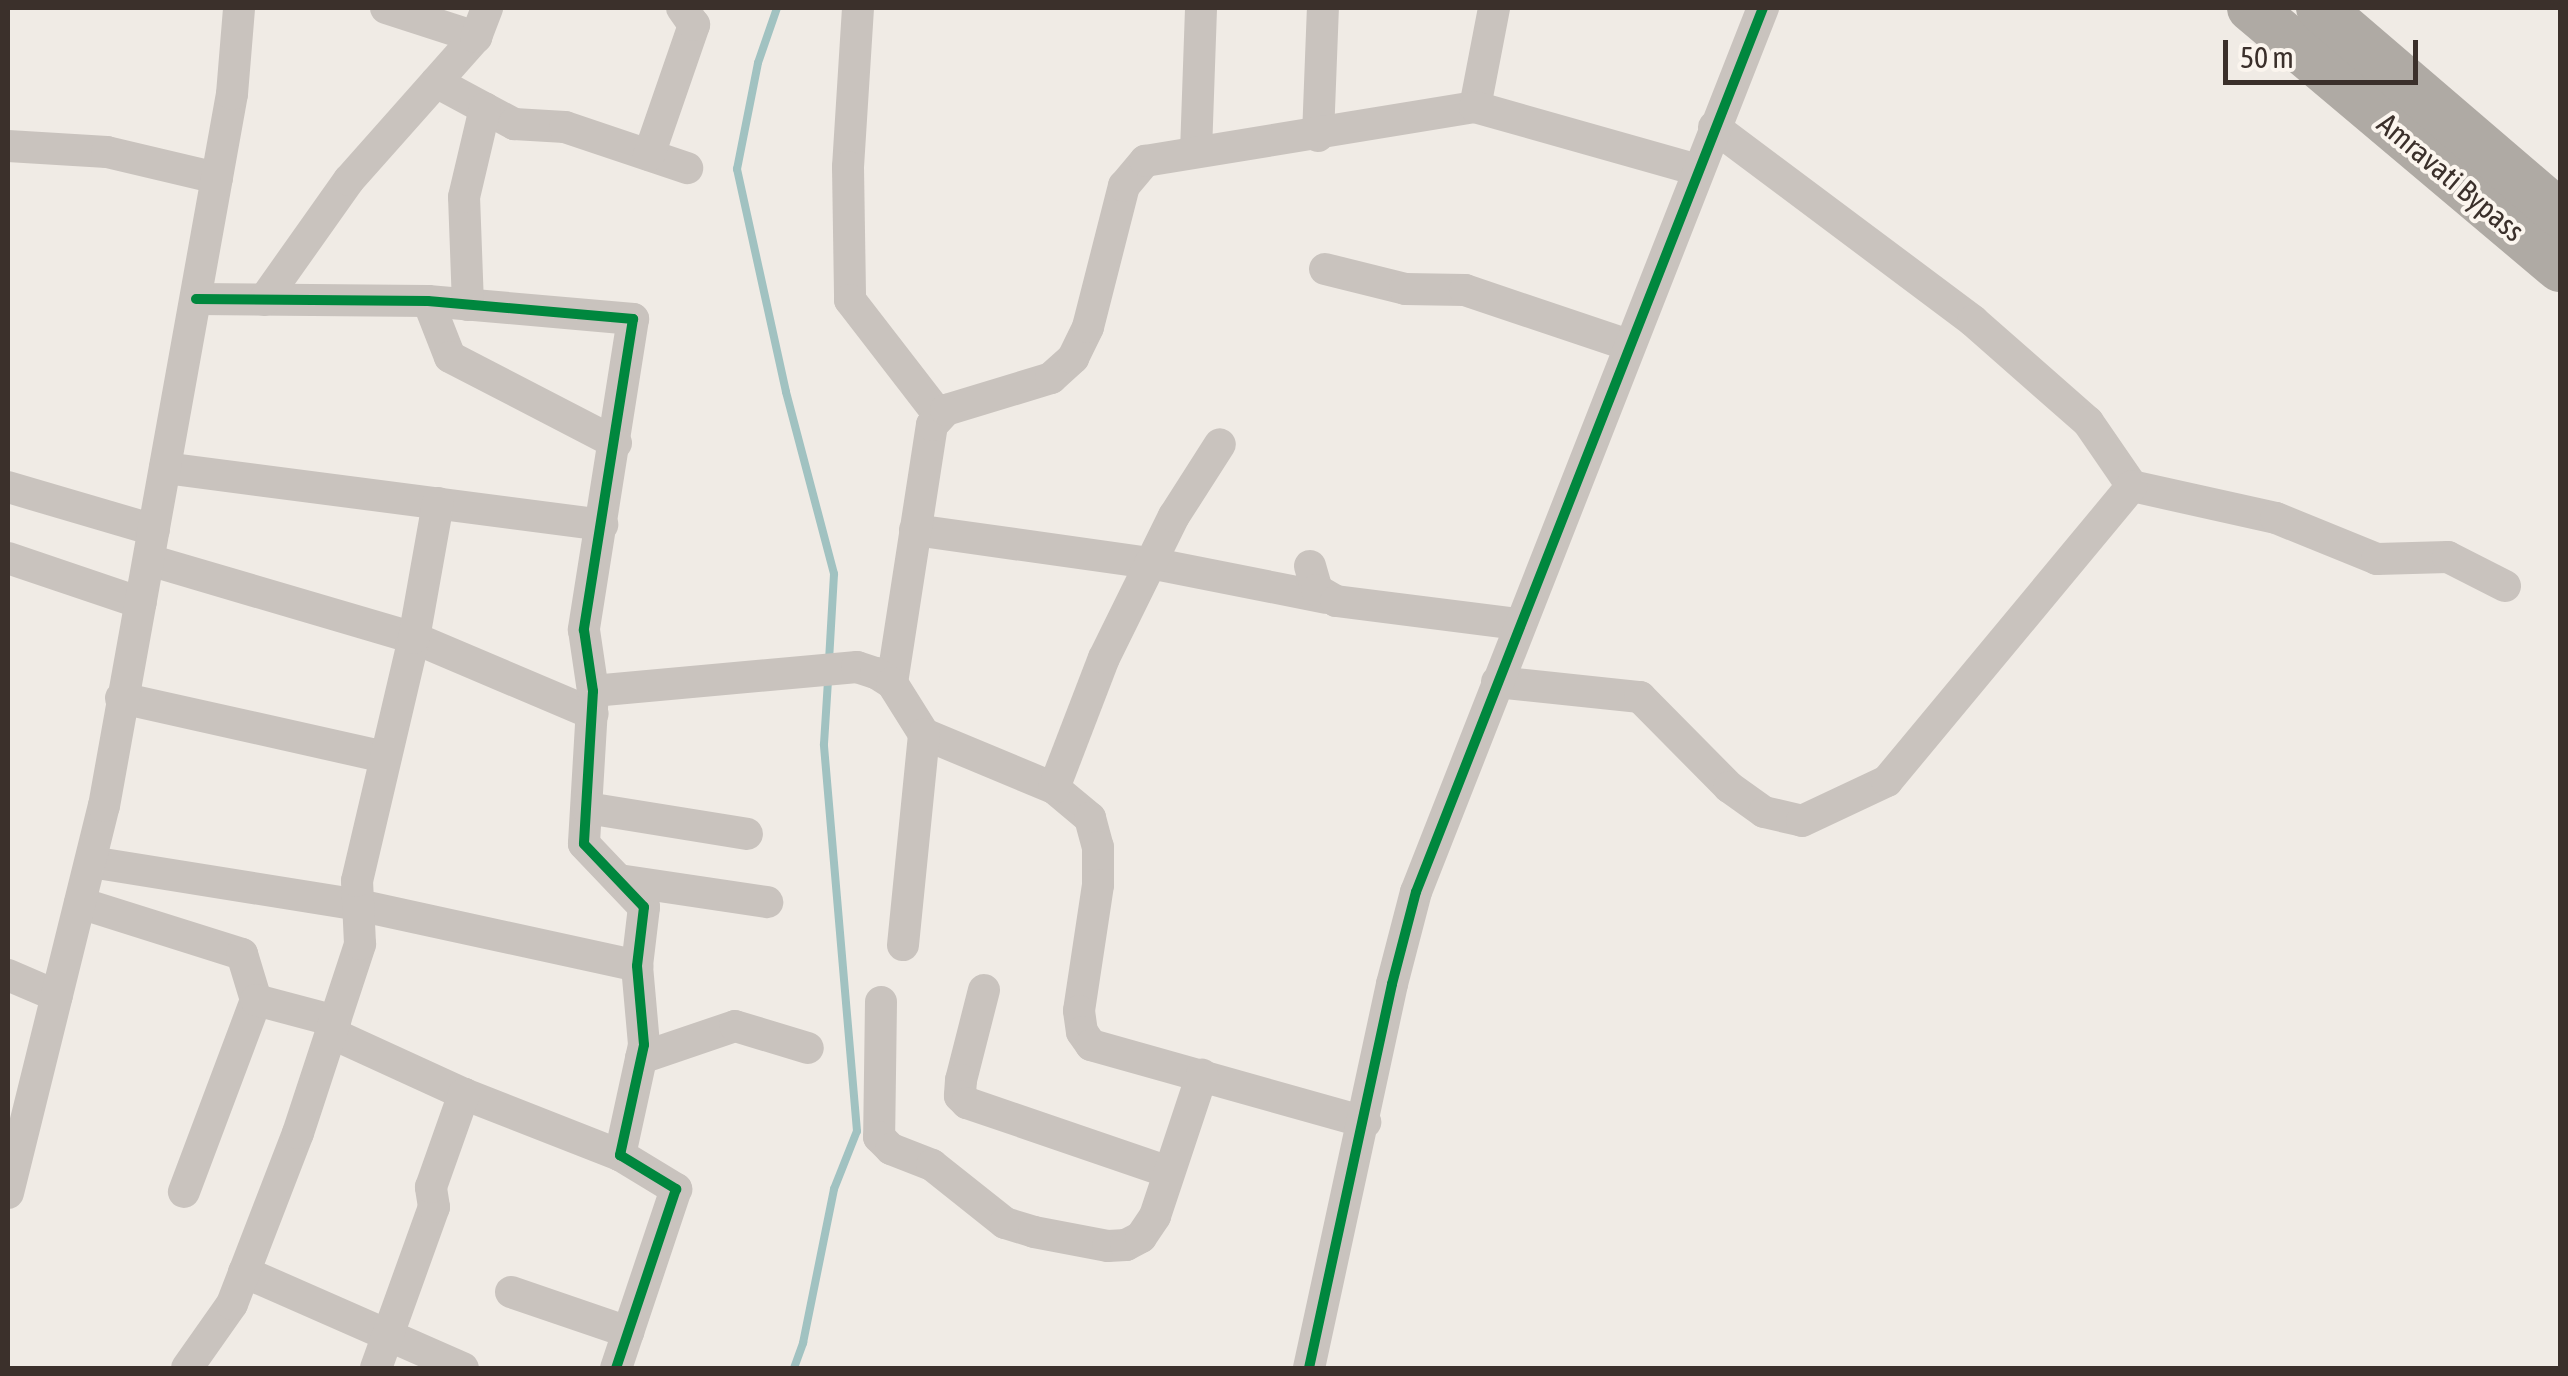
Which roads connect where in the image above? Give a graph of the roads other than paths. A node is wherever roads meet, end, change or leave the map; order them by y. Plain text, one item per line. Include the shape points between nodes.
1 (239, 8) edge
2 (386, 8) edge
3 (682, 8) edge
4 (858, 8) edge
5 (1202, 8) edge
6 (1323, 8) edge
7 (1494, 8) edge
8 (1763, 8) edge
9 (2251, 8) edge
10 (2320, 8) edge
11 (481, 22) edge
12 (436, 82) junction
13 (1475, 107) junction
14 (485, 108) junction
15 (1714, 127) junction
16 (1318, 136) junction
17 (8, 146) edge
18 (1196, 152) junction
19 (649, 155) junction
20 (688, 168) dead end
21 (1696, 170) junction
22 (218, 178) junction
23 (2560, 214) edge
24 (2560, 268) edge
25 (1325, 269) dead end
26 (196, 299) junction
27 (264, 300) junction
28 (428, 301) junction
29 (468, 304) junction
30 (1628, 345) junction
31 (938, 414) junction
32 (616, 443) junction
33 (1220, 444) dead end
34 (166, 468) junction
35 (2132, 486) junction
36 (8, 487) edge
37 (438, 504) junction
38 (602, 525) junction
39 (915, 530) junction
40 (152, 545) junction
41 (8, 558) edge
42 (1150, 563) junction
43 (1310, 566) dead end
44 (2505, 586) dead end
45 (1326, 598) junction
46 (141, 604) junction
47 (1519, 624) junction
48 (414, 638) junction
49 (892, 682) junction
50 (1497, 682) junction
51 (121, 698) junction
52 (593, 702) junction
53 (924, 734) junction
54 (386, 757) junction
55 (1054, 788) junction
56 (587, 808) junction
57 (746, 834) dead end
58 (90, 862) junction
59 (619, 880) junction
60 (767, 902) dead end
61 (80, 903) junction
62 (358, 905) junction
63 (903, 946) dead end
64 (637, 966) junction
65 (8, 975) edge
66 (984, 990) dead end
67 (57, 996) junction
68 (256, 1000) junction
69 (881, 1002) dead end
70 (333, 1027) junction
71 (808, 1048) dead end
72 (641, 1058) junction
73 (1202, 1076) junction
74 (464, 1094) junction
75 (1365, 1122) junction
76 (620, 1156) junction
77 (1170, 1172) junction
78 (184, 1192) dead end
79 (8, 1193) edge
80 (244, 1272) junction
81 (512, 1292) dead end
82 (628, 1332) junction
83 (387, 1335) junction
84 (188, 1368) edge
85 (376, 1368) edge
86 (463, 1368) edge
87 (616, 1368) edge
88 (1308, 1368) edge

1 - 22 street
2 - 11 street
3 - 19 street via 694,25
4 - 31 street via 848,167 850,300
5 - 18 street
6 - 16 street
7 - 13 street
8 - 15 street
9 - 24 highway, Amravati Bypass
10 - 23 highway, Amravati Bypass
11 - 12 street
12 - 14 street
12 - 27 street via 349,180
13 - 16 street
13 - 21 street
14 - 19 street via 523,127 565,127
14 - 29 street via 464,197
15 - 21 street
15 - 35 street via 1973,321 2088,422
16 - 18 street
17 - 22 street via 107,152
18 - 31 street via 1145,162 1124,186 1088,327 1064,370
19 - 20 street
21 - 30 street
22 - 26 street
25 - 30 street via 1405,289 1465,290
26 - 27 street
26 - 34 street
27 - 28 street
28 - 29 street
28 - 32 street via 450,357
29 - 32 street via 632,319
30 - 47 street
31 - 39 street
32 - 38 street
33 - 42 street
34 - 37 street
34 - 40 street
35 - 44 street via 2276,518 2377,559 2448,558
35 - 50 street via 1888,781 1802,821 1764,812 1729,788 1640,696
36 - 40 street
37 - 38 street
37 - 48 street
38 - 52 street via 584,630
39 - 42 street
39 - 49 street
40 - 46 street
40 - 48 street
41 - 46 street
42 - 45 street
42 - 55 street via 1104,658
43 - 45 street
45 - 47 street
46 - 51 street
47 - 50 street
48 - 52 street
48 - 54 street
49 - 52 street via 857,667
49 - 53 street
50 - 75 street via 1416,892
51 - 54 street
51 - 58 street
52 - 56 street
53 - 55 street
53 - 63 street
54 - 62 street
55 - 73 street via 1090,818 1098,847 1078,1010 1082,1032 1106,1052
56 - 57 street
56 - 59 street via 584,844
58 - 61 street
58 - 62 street
59 - 60 street
59 - 64 street via 644,907
61 - 67 street
61 - 68 street via 242,954
62 - 64 street
62 - 70 street via 360,944
64 - 72 street
65 - 67 street
66 - 77 street via 960,1080 966,1103
67 - 79 street
68 - 70 street
68 - 78 street
69 - 77 street via 880,1138 932,1164 1005,1222 1126,1245 1149,1229
70 - 74 street
70 - 80 street
71 - 72 street via 735,1026
72 - 76 street
73 - 75 street
73 - 77 street
74 - 76 street
74 - 83 street via 430,1187 434,1207
75 - 88 street
76 - 82 street via 676,1189
80 - 83 street
80 - 84 street via 232,1304
81 - 82 street
82 - 87 street
83 - 85 street
83 - 86 street

